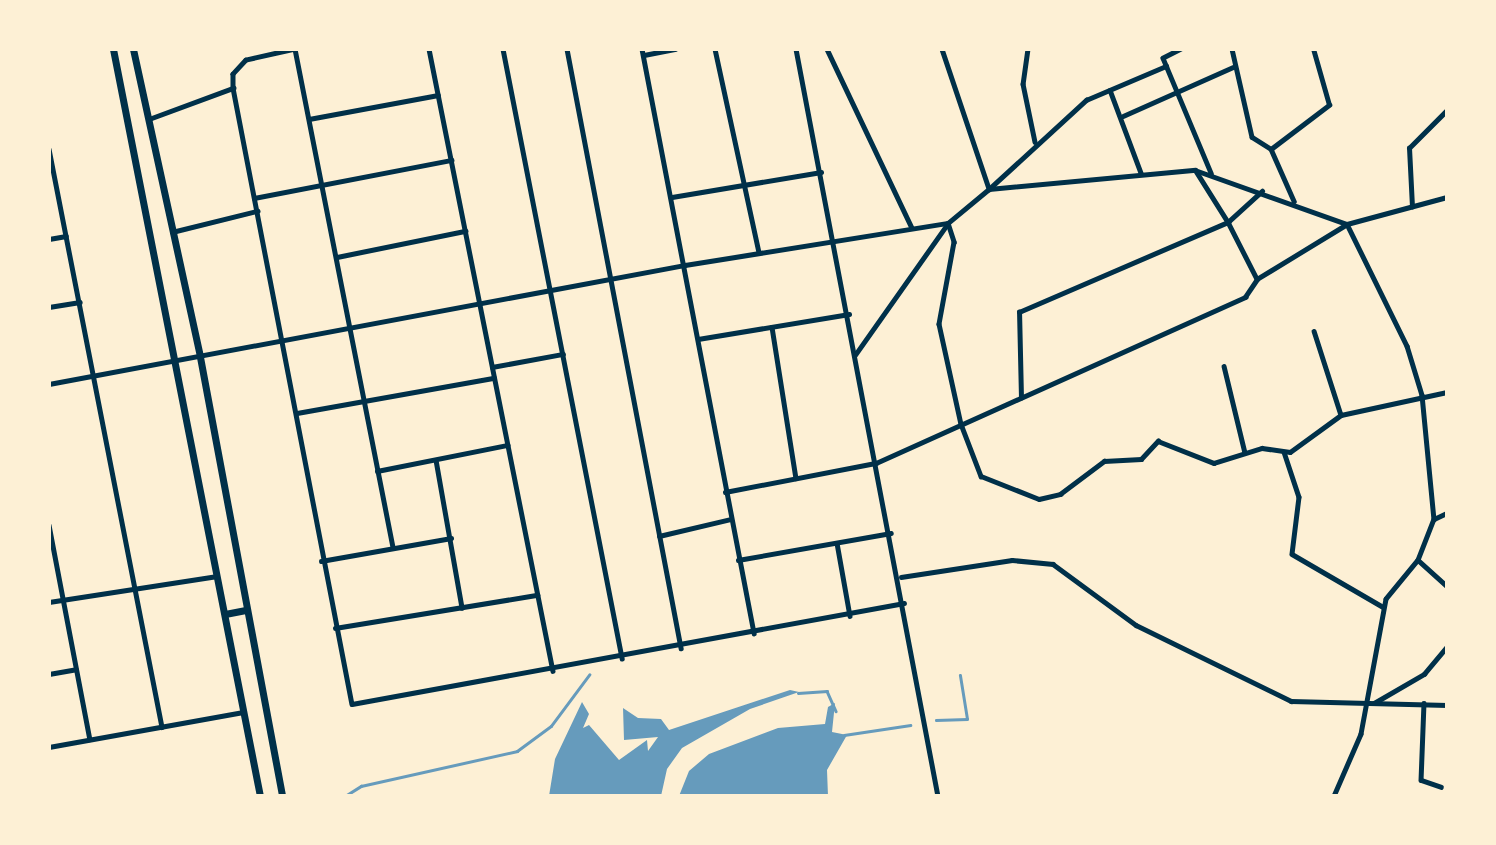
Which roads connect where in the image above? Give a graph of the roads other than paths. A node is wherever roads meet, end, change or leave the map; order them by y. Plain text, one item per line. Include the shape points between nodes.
1 (113, 49) edge
2 (133, 49) edge
3 (295, 49) edge
4 (429, 49) edge
5 (503, 49) edge
6 (567, 49) edge
7 (676, 49) edge
8 (715, 49) edge
9 (796, 49) edge
10 (827, 49) edge
11 (942, 49) edge
12 (1028, 49) edge
13 (1181, 49) edge
14 (1232, 49) edge
15 (1313, 49) edge
16 (643, 52) edge
17 (1166, 66) junction
18 (1233, 68) junction
19 (233, 88) junction
20 (1110, 89) junction
21 (1175, 89) junction
22 (438, 95) junction
23 (1447, 110) edge
24 (1123, 116) junction
25 (309, 119) junction
26 (148, 120) junction
27 (1035, 142) junction
28 (49, 149) edge
29 (1271, 149) junction
30 (451, 160) junction
31 (1195, 170) junction
32 (821, 172) junction
33 (1141, 173) junction
34 (1211, 173) junction
35 (323, 184) junction
36 (745, 185) junction
37 (989, 189) junction
38 (1263, 190) junction
39 (672, 197) junction
40 (1447, 197) edge
41 (254, 198) junction
42 (1294, 201) junction
43 (1412, 207) junction
44 (257, 211) junction
45 (1228, 222) junction
46 (948, 223) junction
47 (1347, 224) junction
48 (912, 228) junction
49 (465, 231) junction
50 (172, 232) junction
51 (66, 236) junction
52 (49, 239) edge
53 (834, 240) junction
54 (759, 252) junction
55 (337, 257) junction
56 (685, 265) junction
57 (1257, 279) junction
58 (612, 282) junction
59 (551, 293) junction
60 (80, 302) junction
61 (480, 305) junction
62 (49, 307) edge
63 (850, 314) junction
64 (772, 327) junction
65 (351, 331) junction
66 (1314, 331) dead end
67 (698, 339) junction
68 (283, 341) junction
69 (563, 354) junction
70 (855, 355) junction
71 (200, 357) junction
72 (174, 361) junction
73 (1224, 366) dead end
74 (492, 367) junction
75 (94, 377) junction
76 (494, 378) junction
77 (49, 384) edge
78 (1447, 392) edge
79 (1422, 395) junction
80 (1021, 398) junction
81 (365, 400) junction
82 (297, 413) junction
83 (1341, 415) junction
84 (961, 424) junction
85 (507, 445) junction
86 (1284, 452) junction
87 (1245, 453) junction
88 (436, 460) junction
89 (876, 463) junction
90 (377, 471) junction
91 (796, 478) junction
92 (725, 492) junction
93 (1447, 513) edge
94 (731, 519) junction
95 (1434, 519) junction
96 (49, 529) edge
97 (891, 533) junction
98 (659, 536) junction
99 (451, 538) junction
100 (837, 543) junction
101 (393, 547) junction
102 (738, 560) junction
103 (1418, 560) junction
104 (321, 561) junction
105 (217, 576) junction
106 (900, 578) junction
107 (1447, 586) edge
108 (135, 589) junction
109 (537, 595) junction
110 (64, 600) junction
111 (49, 602) edge
112 (904, 603) junction
113 (1384, 607) junction
114 (462, 608) junction
115 (246, 610) junction
116 (225, 614) junction
117 (850, 616) junction
118 (334, 628) junction
119 (754, 633) junction
120 (1447, 647) edge
121 (681, 648) junction
122 (622, 658) junction
123 (76, 669) junction
124 (552, 671) junction
125 (49, 674) edge
126 (1370, 703) junction
127 (1424, 704) junction
128 (1447, 705) edge
129 (243, 712) junction
130 (162, 727) junction
131 (90, 739) junction
132 (49, 747) edge
133 (1441, 787) dead end
134 (260, 796) edge
135 (282, 796) edge
136 (938, 796) edge
137 (1334, 796) edge

1 - 72 main road
2 - 26 main road
3 - 19 street via 246,60 233,74
3 - 25 street
4 - 22 street
5 - 59 street
6 - 58 street
7 - 16 street
8 - 36 street
9 - 32 street
10 - 48 street
11 - 37 street
12 - 27 street via 1023,84
13 - 17 street via 1164,56
14 - 18 street
15 - 29 street via 1329,105
16 - 39 street
17 - 20 street
17 - 21 street
18 - 21 street
18 - 29 street via 1252,136
19 - 26 street
19 - 41 street
20 - 24 street
20 - 27 street via 1086,100
21 - 24 street
21 - 34 street
22 - 25 street
22 - 30 street
23 - 43 street via 1409,148
24 - 33 street
25 - 35 street
26 - 50 main road
27 - 37 street
28 - 51 street
29 - 42 street
30 - 35 street
30 - 49 street
31 - 33 street
31 - 34 street
31 - 45 street
32 - 36 street
32 - 53 street
33 - 37 street via 1087,184
34 - 38 street
35 - 41 street
35 - 55 street
36 - 39 street
36 - 54 street
37 - 46 street
38 - 42 street
38 - 45 street
39 - 56 street
40 - 43 street
41 - 44 street
42 - 47 street
43 - 47 street
44 - 50 street
44 - 68 street
45 - 57 street
45 - 80 street via 1019,312
46 - 48 street
46 - 70 street
46 - 84 street via 954,242 939,324
47 - 57 street
47 - 79 street via 1405,338
48 - 53 street
49 - 55 street
49 - 61 street
50 - 71 main road
51 - 52 street
51 - 60 street
53 - 54 street
53 - 63 street
54 - 56 street
55 - 65 street
56 - 58 street
56 - 67 street
57 - 80 street via 1245,297
58 - 59 street
58 - 98 street
59 - 61 street
59 - 69 street
60 - 62 street
60 - 75 street
61 - 65 street
61 - 74 street
63 - 64 street
63 - 70 street
64 - 67 street
64 - 91 street
65 - 68 street
65 - 81 street
66 - 83 street
67 - 92 street
68 - 71 street
68 - 82 street
69 - 74 street
69 - 122 street
70 - 89 street
71 - 72 street
71 - 115 main road
72 - 75 street
72 - 105 main road
73 - 87 street
74 - 76 street
75 - 77 street
75 - 108 street
76 - 81 street
76 - 85 street
78 - 79 street
79 - 83 street
79 - 95 street
80 - 84 street
81 - 82 street
81 - 90 street
82 - 104 street
83 - 86 street via 1297,451
84 - 87 street via 981,476 1039,499 1060,494 1104,461 1140,459 1164,439 1214,463
84 - 89 street
85 - 88 street
85 - 109 street
86 - 87 street
86 - 113 street via 1299,497 1292,554
88 - 90 street
88 - 99 street
89 - 91 street
89 - 97 street
90 - 101 street
91 - 92 street
92 - 94 street
93 - 95 street
94 - 98 street
94 - 102 street
95 - 103 street
96 - 110 street
97 - 100 street
97 - 106 street
98 - 121 street
99 - 101 street
99 - 114 street
100 - 102 street
100 - 117 street
101 - 104 street
102 - 119 street
103 - 107 street
103 - 113 street
104 - 118 street
105 - 108 street
105 - 116 main road
106 - 112 street
106 - 126 street via 1012,561 1053,564 1136,625 1291,701
108 - 110 street
108 - 130 street
109 - 114 street
109 - 124 street
110 - 111 street
110 - 123 street
112 - 117 street
112 - 136 street
113 - 126 street
114 - 118 street
115 - 116 main road
115 - 135 main road
116 - 129 main road
117 - 119 street
118 - 124 street via 352,704
119 - 121 street
120 - 126 street via 1423,674
121 - 122 street
122 - 124 street
123 - 125 street
123 - 131 street
126 - 127 street
126 - 137 street
127 - 128 street
127 - 133 street via 1421,780
129 - 130 street
129 - 134 main road
130 - 131 street
131 - 132 street

